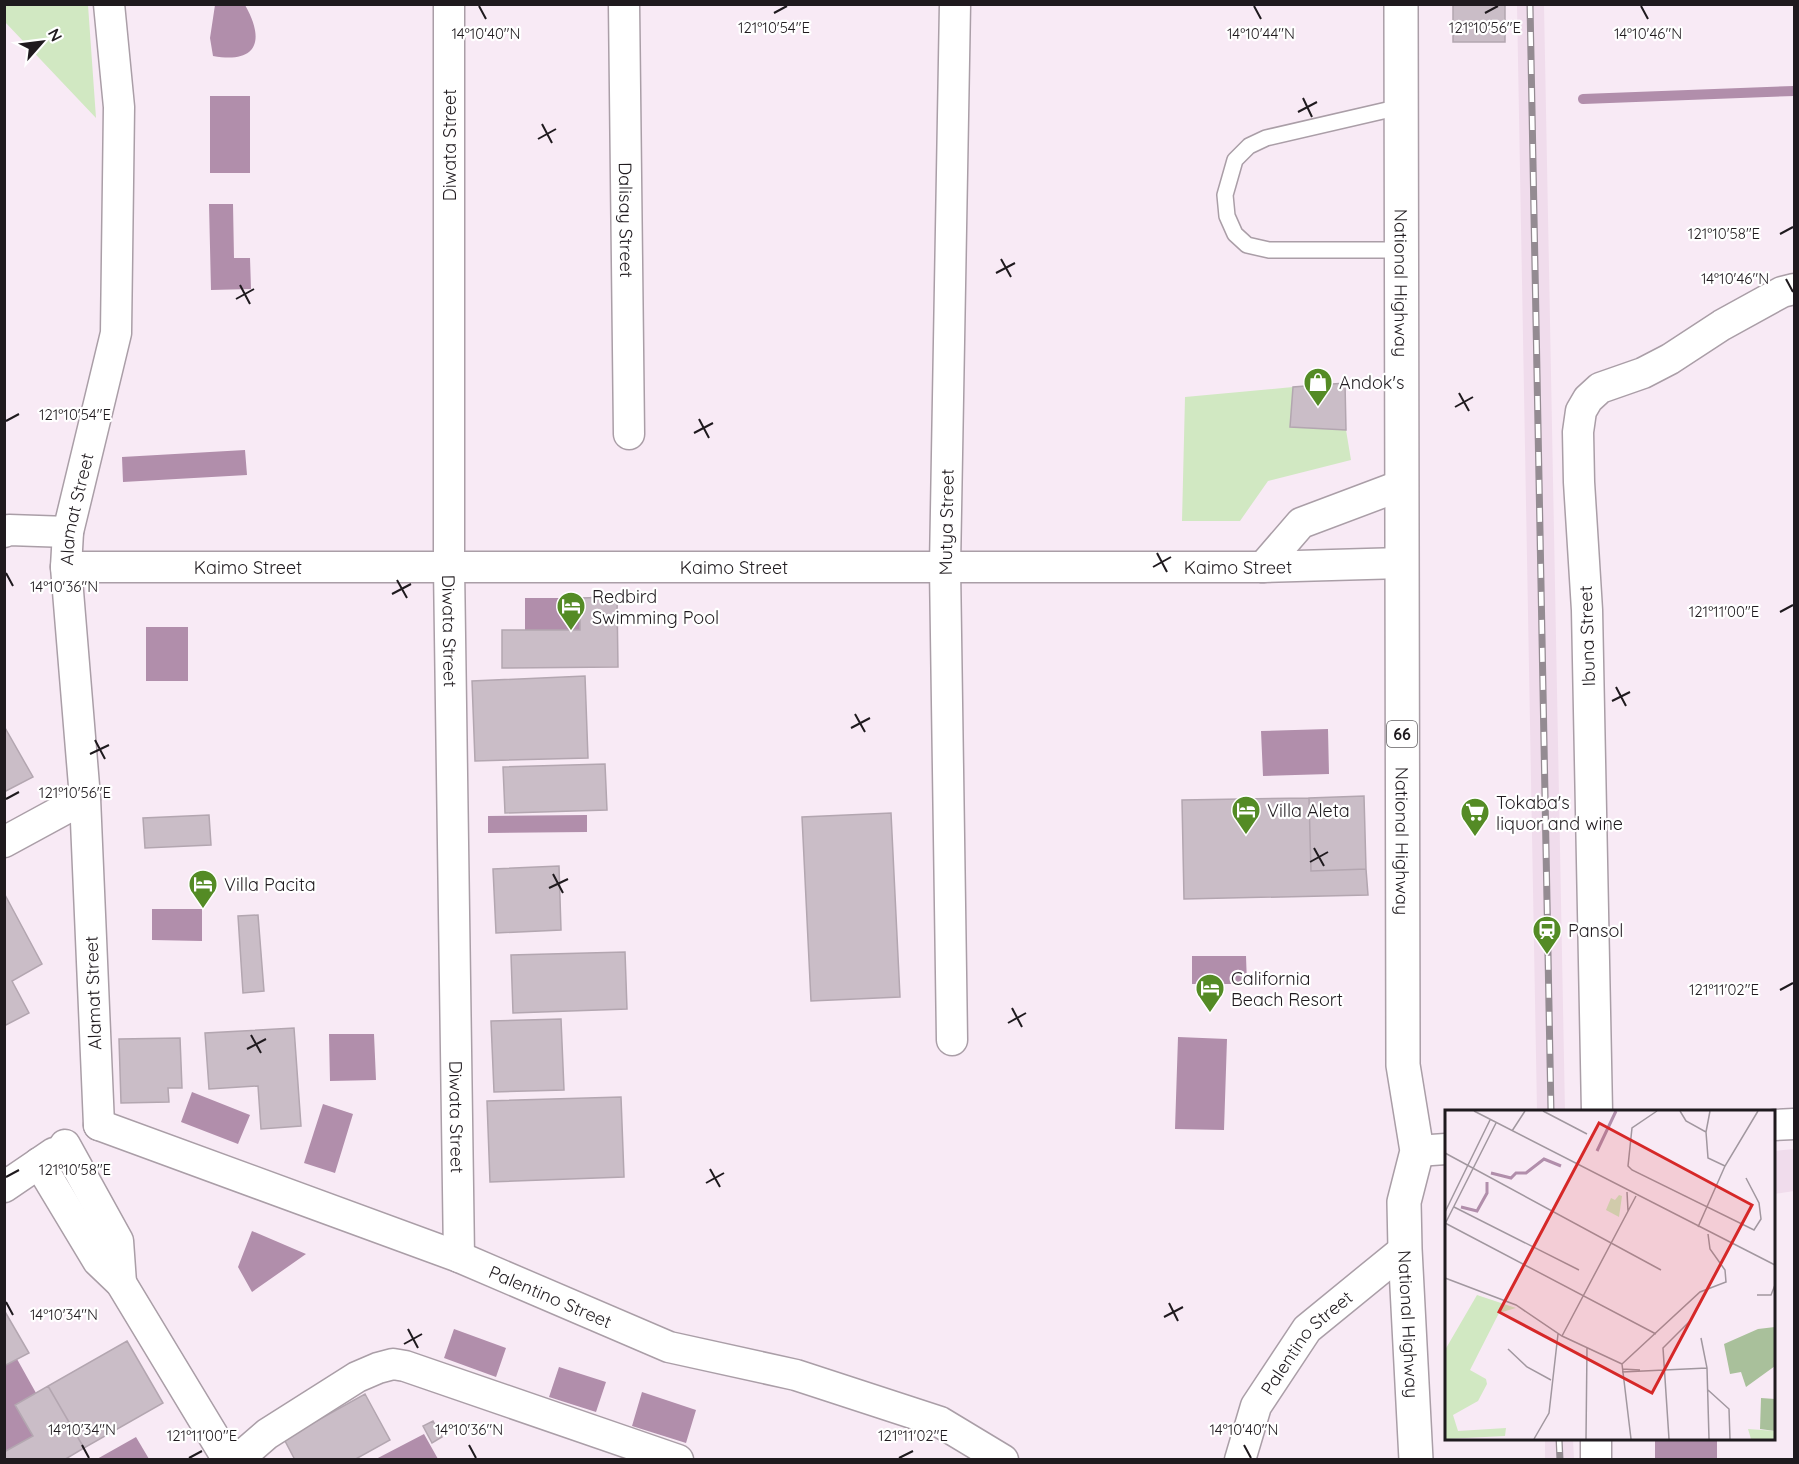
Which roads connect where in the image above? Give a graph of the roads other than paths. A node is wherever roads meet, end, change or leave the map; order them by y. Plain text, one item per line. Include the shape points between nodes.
1 (109, 4) edge
2 (449, 4) edge
3 (624, 4) edge
4 (955, 4) edge
5 (1401, 4) edge
6 (1400, 107) junction
7 (1401, 250) junction
8 (1794, 289) edge
9 (629, 434) dead end
10 (1402, 485) junction
11 (4, 532) edge
12 (68, 532) junction
13 (1402, 563) junction
14 (66, 567) junction
15 (448, 567) junction
16 (945, 567) junction
17 (1263, 567) junction
18 (85, 798) junction
19 (4, 842) edge
20 (952, 1040) dead end
21 (1597, 1110) edge
22 (1794, 1124) edge
23 (99, 1125) junction
24 (1775, 1125) edge
25 (65, 1145) junction
26 (1432, 1150) edge
27 (39, 1163) junction
28 (4, 1187) edge
29 (1404, 1249) junction
30 (459, 1257) junction
31 (121, 1283) junction
32 (1596, 1440) edge
33 (228, 1460) edge
34 (237, 1460) edge
35 (678, 1460) edge
36 (1003, 1460) edge
37 (1240, 1460) edge
38 (1416, 1460) edge
39 (1596, 1460) edge

1 - 12 street, Alamat Street via 119,107 116,333
2 - 15 street, Diwata Street
3 - 9 street, Dalisay Street
4 - 16 street, Mutya Street
5 - 6 main road, National Highway / 66
6 - 7 main road, National Highway / 66
6 - 7 lane via 1266,138 1249,146 1235,160 1225,195 1227,216 1236,234 1247,244 1269,250
7 - 10 main road, National Highway / 66
8 - 21 street, Ibuna Street via 1722,325 1643,373 1600,387 1581,411 1579,483 1588,671
10 - 13 main road, National Highway / 66
10 - 17 street via 1302,523
11 - 12 street
12 - 14 street, Alamat Street
13 - 17 street, Kaimo Street
13 - 26 main road, National Highway / 66 via 1402,1065
14 - 15 street, Kaimo Street
14 - 18 street, Alamat Street
15 - 16 street, Kaimo Street
15 - 30 street, Diwata Street
16 - 17 street, Kaimo Street
16 - 20 street, Mutya Street
18 - 19 street
18 - 23 street, Alamat Street
22 - 24 street
23 - 25 street
23 - 30 street, Palentino Street
25 - 27 street
25 - 31 street via 118,1241
26 - 29 main road, National Highway / 66 via 1404,1202
27 - 28 street
27 - 31 street via 98,1261
29 - 37 street, Palentino Street via 1306,1329 1256,1406
29 - 38 main road, National Highway / 66
30 - 36 street, Palentino Street via 669,1347 796,1375 940,1422
31 - 33 street
32 - 39 street
34 - 35 street via 267,1434 357,1377 393,1364

